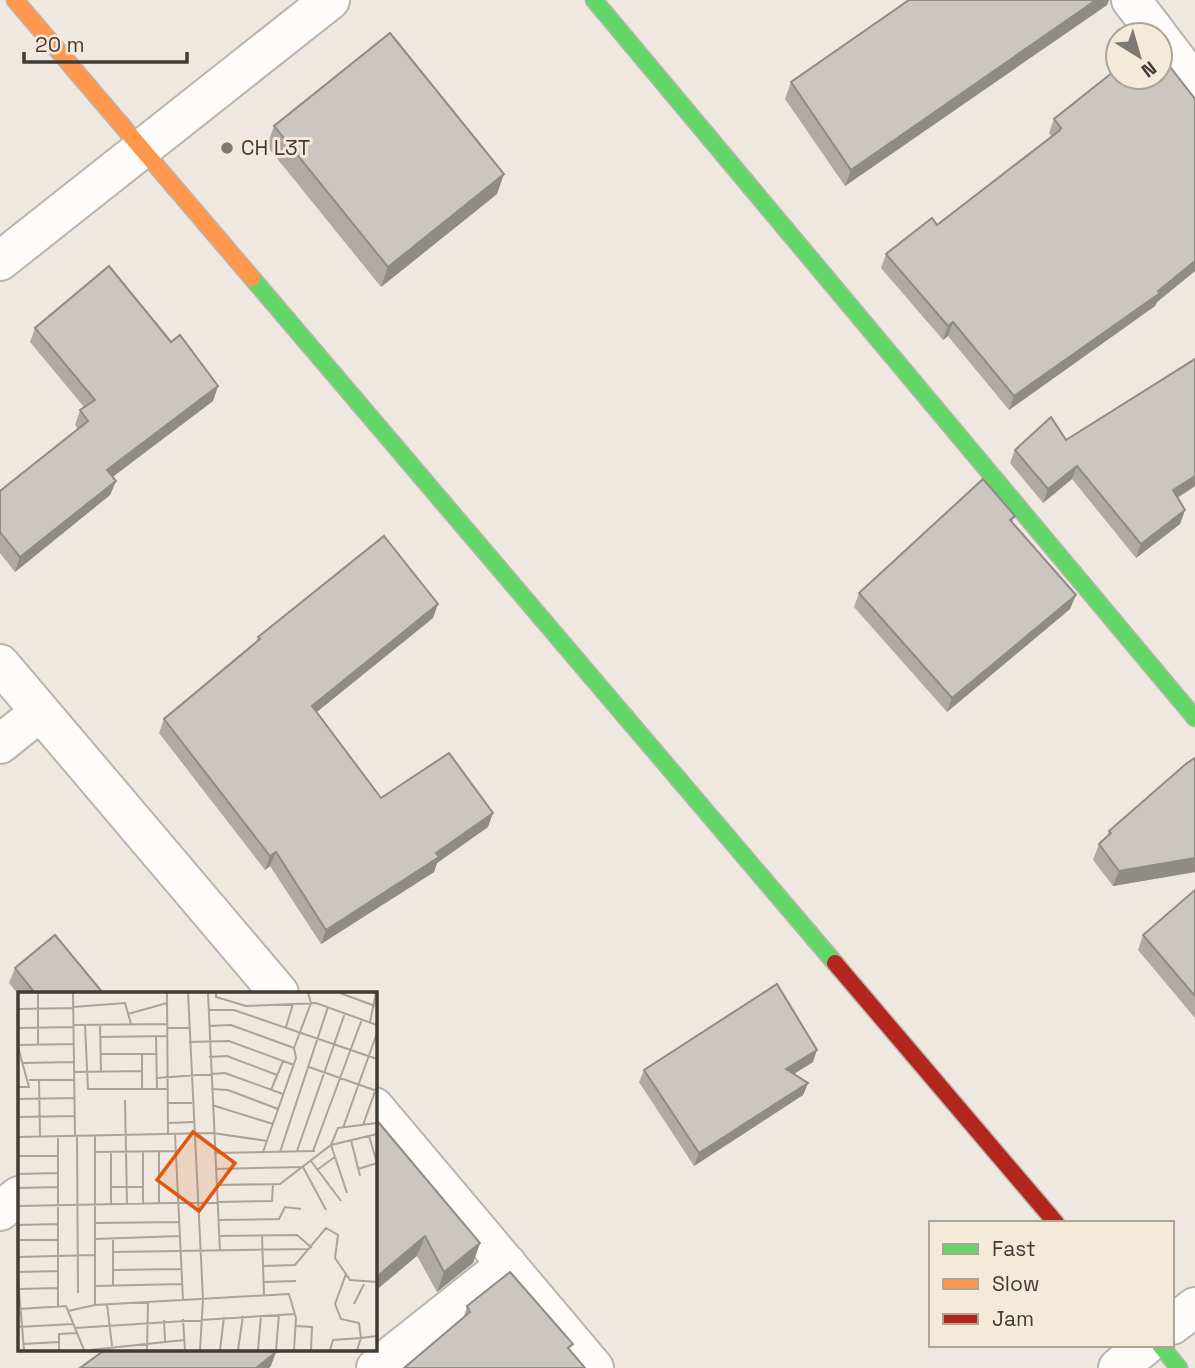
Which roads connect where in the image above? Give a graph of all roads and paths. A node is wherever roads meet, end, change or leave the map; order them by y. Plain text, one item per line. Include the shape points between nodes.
1 (16, 0) edge
2 (330, 0) edge
3 (594, 0) edge
4 (1131, 0) edge
5 (1147, 21) edge
6 (1174, 55) edge
7 (1194, 81) edge
8 (142, 149) junction
9 (0, 261) edge
10 (0, 664) edge
11 (40, 712) junction
12 (1195, 718) edge
13 (0, 744) edge
14 (275, 992) edge
15 (376, 1109) edge
16 (18, 1197) edge
17 (0, 1211) edge
18 (1054, 1221) edge
19 (507, 1264) junction
20 (1195, 1307) edge
21 (1174, 1323) edge
22 (1144, 1347) edge
23 (1162, 1347) edge
24 (376, 1368) edge
25 (594, 1368) edge
26 (1118, 1368) edge
27 (1179, 1368) edge

1 - 8 street
2 - 8 street
3 - 12 street
4 - 5 street
6 - 7 street
8 - 9 street
8 - 18 street
10 - 11 street
11 - 13 street
11 - 14 street
15 - 19 street
16 - 17 street
19 - 24 street
19 - 25 street
20 - 21 street
22 - 26 street
23 - 27 street

